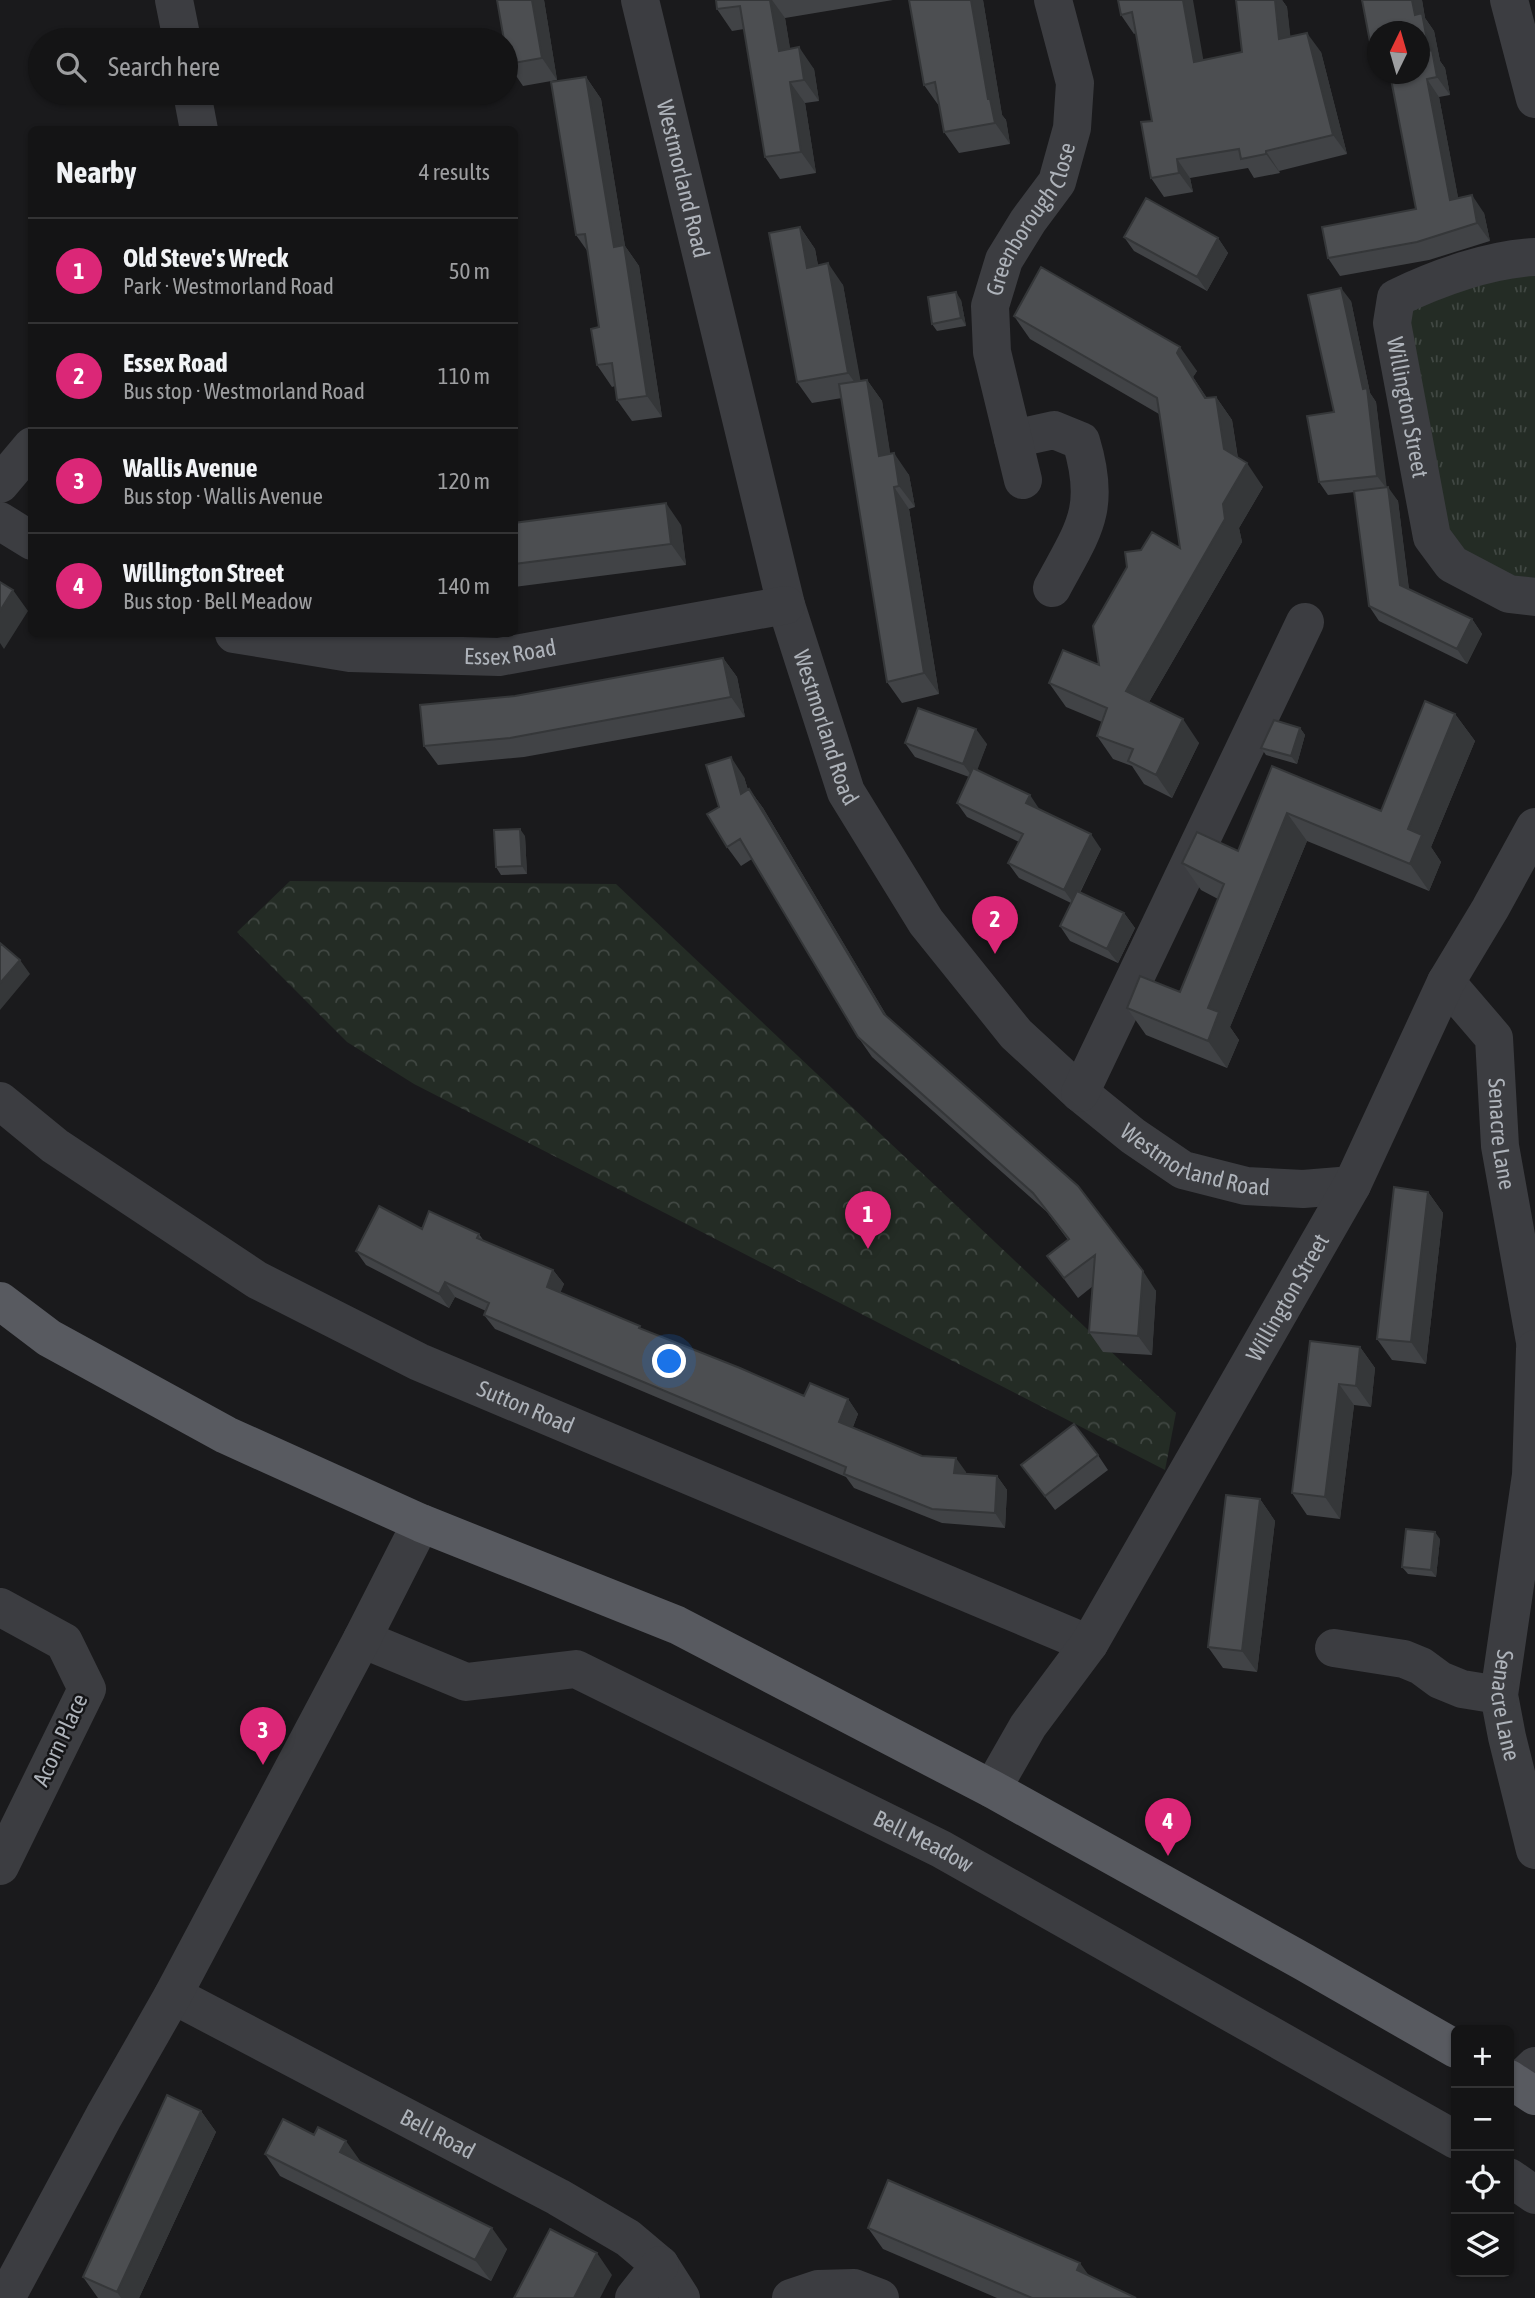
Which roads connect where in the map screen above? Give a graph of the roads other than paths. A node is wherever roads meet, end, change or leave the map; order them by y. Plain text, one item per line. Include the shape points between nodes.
1 (174, 0) edge
2 (640, 0) edge
3 (1052, 0) edge
4 (1509, 0) edge
5 (180, 28) edge
6 (1535, 99) edge
7 (194, 105) edge
8 (198, 126) edge
9 (1535, 257) edge
10 (1013, 439) junction
11 (28, 451) edge
12 (1023, 480) dead end
13 (0, 484) edge
14 (0, 521) edge
15 (28, 538) edge
16 (1052, 588) dead end
17 (1535, 597) edge
18 (786, 605) junction
19 (1305, 622) dead end
20 (252, 637) edge
21 (1535, 827) edge
22 (1446, 982) junction
23 (1080, 1093) junction
24 (0, 1101) edge
25 (1352, 1185) junction
26 (0, 1301) edge
27 (1535, 1342) edge
28 (1535, 1349) edge
29 (421, 1523) junction
30 (4, 1619) edge
31 (362, 1639) junction
32 (1089, 1644) junction
33 (1334, 1648) dead end
34 (1499, 1695) junction
35 (992, 1790) junction
36 (1535, 1850) edge
37 (0, 1866) edge
38 (173, 1995) junction
39 (1451, 2046) edge
40 (1451, 2137) edge
41 (1514, 2180) edge
42 (1535, 2195) edge
43 (660, 2265) junction
44 (6, 2298) edge
45 (634, 2298) edge
46 (681, 2298) edge
47 (791, 2298) edge
48 (880, 2298) edge

1 - 5 street
2 - 18 street, Westmorland Road
3 - 10 street, Greenborough Close via 1075,83 1072,128 1057,182 1004,260 990,306 992,352
4 - 6 street
7 - 8 street
9 - 17 street, Willington Street via 1509,258 1420,286 1396,298 1392,323 1432,537 1452,564 1508,594
10 - 12 street, Greenborough Close
10 - 16 street via 1054,430 1081,441 1090,470 1084,529
11 - 13 street
14 - 15 street
18 - 20 street, Essex Road via 499,657 350,653
18 - 23 street, Westmorland Road via 846,792 926,922 1016,1034
19 - 23 street
21 - 22 street, Willington Street
22 - 25 street, Willington Street
22 - 27 street, Senacre Lane via 1494,1038 1500,1146
23 - 25 street, Westmorland Road via 1183,1170 1246,1186 1303,1189
24 - 32 street, Sutton Road via 55,1146 257,1280 419,1362
25 - 32 street, Willington Street
26 - 29 main road via 49,1338 226,1435
28 - 34 street, Senacre Lane via 1531,1475
29 - 31 street
29 - 35 main road via 677,1625
30 - 37 street, Acorn Place via 64,1642 87,1689
31 - 38 street
31 - 40 street, Bell Meadow via 466,1682 576,1669 941,1849
32 - 35 street, Willington Street via 1028,1726
33 - 34 street via 1404,1659 1462,1689
34 - 36 street, Senacre Lane
35 - 39 main road
38 - 43 street, Bell Road via 558,2197 628,2238
38 - 44 street
41 - 42 street
43 - 45 street
43 - 46 street, Bell Road
47 - 48 street via 818,2289 854,2288

